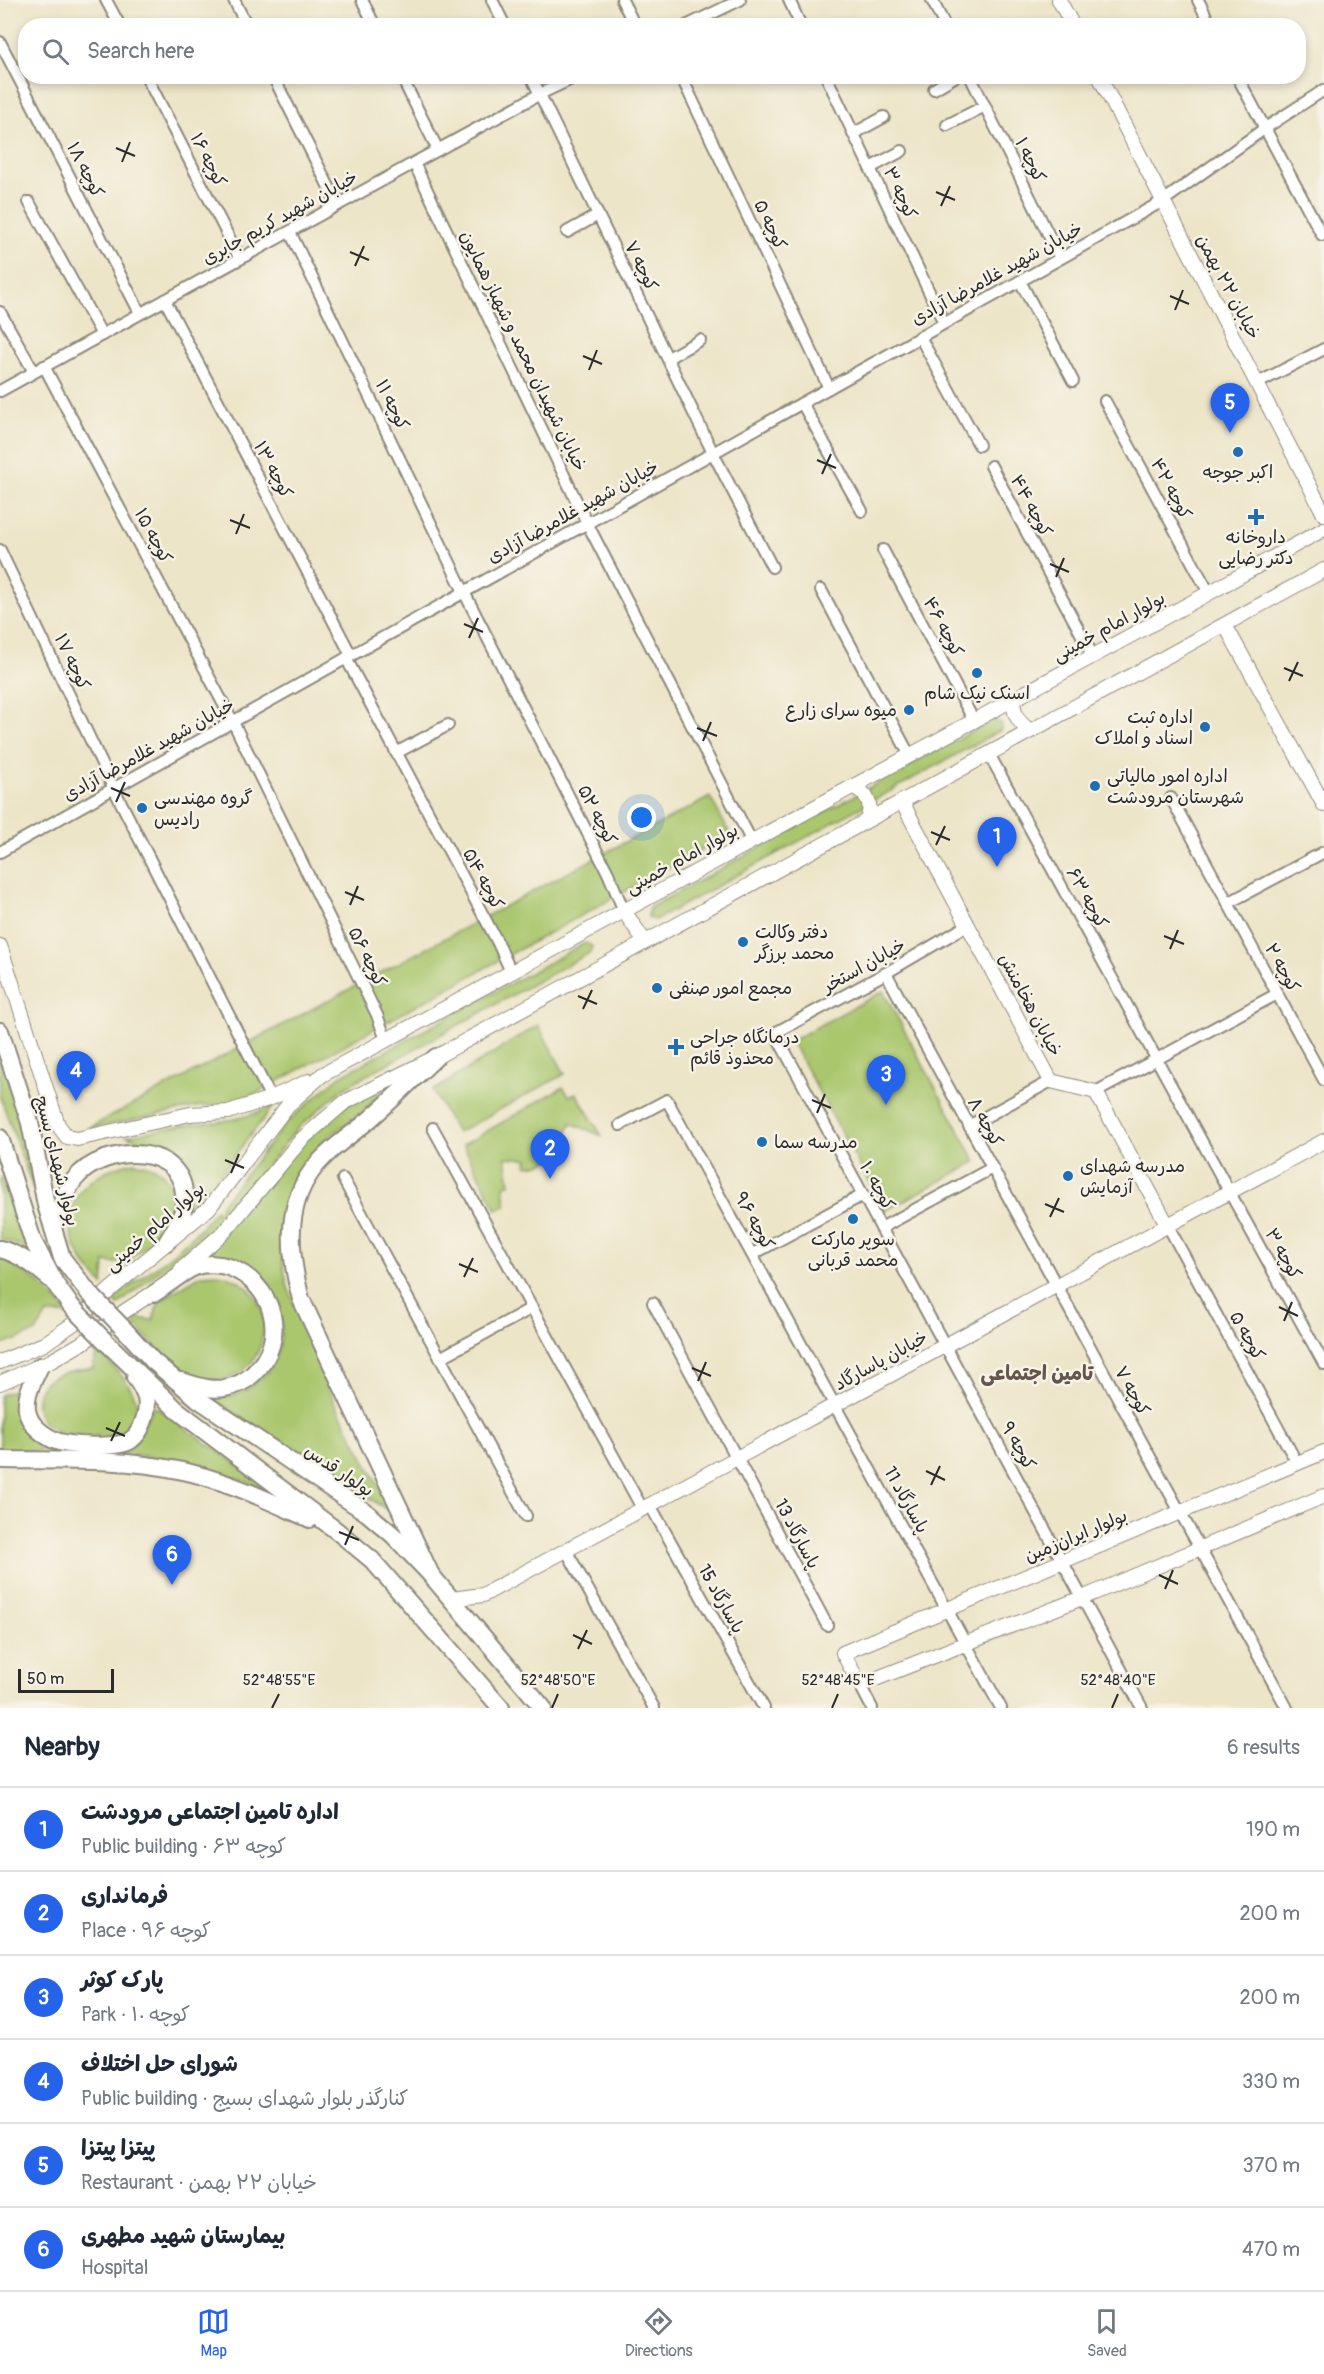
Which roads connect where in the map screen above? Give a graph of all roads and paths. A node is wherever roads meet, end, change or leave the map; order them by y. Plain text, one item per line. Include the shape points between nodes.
1 (106, 0) edge
2 (234, 0) edge
3 (362, 0) edge
4 (492, 0) edge
5 (622, 0) edge
6 (789, 0) edge
7 (932, 0) edge
8 (1059, 0) edge
9 (1198, 0) edge
10 (733, 2) edge
11 (116, 18) edge
12 (243, 18) edge
13 (371, 18) edge
14 (501, 18) edge
15 (631, 18) edge
16 (702, 18) edge
17 (797, 18) edge
18 (941, 18) edge
19 (1069, 18) edge
20 (1207, 18) edge
21 (0, 42) edge
22 (18, 77) edge
23 (22, 84) edge
24 (150, 84) edge
25 (277, 84) edge
26 (405, 84) edge
27 (535, 84) edge
28 (561, 84) edge
29 (685, 84) edge
30 (830, 84) edge
31 (942, 84) edge
32 (974, 84) edge
33 (1103, 84) edge
34 (1241, 84) edge
35 (934, 89) dead end
36 (1324, 90) edge
37 (540, 94) junction
38 (985, 106) junction
39 (884, 117) dead end
40 (947, 125) dead end
41 (1264, 129) junction
42 (854, 134) junction
43 (438, 150) junction
44 (902, 151) dead end
45 (414, 163) junction
46 (870, 168) junction
47 (1163, 201) junction
48 (29, 202) dead end
49 (338, 205) junction
50 (598, 215) junction
51 (290, 232) junction
52 (567, 232) dead end
53 (1322, 235) dead end
54 (1060, 258) junction
55 (240, 259) junction
56 (1020, 281) junction
57 (165, 300) junction
58 (0, 312) edge
59 (140, 313) junction
60 (944, 323) junction
61 (102, 335) junction
62 (920, 337) junction
63 (700, 340) dead end
64 (1324, 349) edge
65 (668, 358) junction
66 (44, 366) junction
67 (34, 372) junction
68 (1073, 381) dead end
69 (1258, 383) junction
70 (829, 388) junction
71 (0, 391) edge
72 (1105, 401) dead end
73 (802, 403) junction
74 (979, 445) dead end
75 (713, 453) junction
76 (991, 466) dead end
77 (862, 512) dead end
78 (1324, 514) edge
79 (587, 523) junction
80 (1324, 528) edge
81 (883, 549) dead end
82 (0, 550) edge
83 (772, 567) dead end
84 (1324, 570) edge
85 (821, 590) dead end
86 (464, 592) junction
87 (1209, 593) junction
88 (1225, 625) junction
89 (1093, 656) junction
90 (348, 657) junction
91 (1013, 700) junction
92 (974, 721) junction
93 (233, 722) junction
94 (448, 725) dead end
95 (1030, 731) junction
96 (537, 735) joint
97 (396, 753) junction
98 (989, 754) junction
99 (910, 756) junction
100 (853, 787) junction
101 (114, 789) junction
102 (1171, 798) dead end
103 (902, 801) junction
104 (1324, 805) edge
105 (867, 820) junction
106 (752, 842) junction
107 (0, 852) edge
108 (1324, 852) edge
109 (1228, 903) junction
110 (624, 911) junction
111 (968, 925) junction
112 (645, 942) junction
113 (0, 946) edge
114 (511, 972) junction
115 (886, 973) junction
116 (1277, 994) junction
117 (0, 1031) edge
118 (775, 1033) joint
119 (386, 1040) junction
120 (436, 1057) junction
121 (1156, 1058) junction
122 (322, 1075) junction
123 (1324, 1080) edge
124 (1051, 1082) junction
125 (1096, 1092) junction
126 (271, 1098) junction
127 (620, 1125) dead end
128 (969, 1126) junction
129 (433, 1128) dead end
130 (0, 1138) edge
131 (1324, 1141) edge
132 (992, 1168) junction
133 (343, 1179) dead end
134 (1230, 1192) junction
135 (863, 1195) junction
136 (1168, 1226) junction
137 (53, 1227) junction
138 (881, 1228) junction
139 (167, 1242) junction
140 (0, 1249) edge
141 (753, 1254) junction
142 (56, 1285) junction
143 (1056, 1286) junction
144 (89, 1293) joint
145 (155, 1293) junction
146 (653, 1302) dead end
147 (532, 1308) junction
148 (945, 1346) junction
149 (440, 1358) junction
150 (0, 1362) edge
151 (1324, 1364) edge
152 (40, 1366) junction
153 (131, 1368) junction
154 (175, 1379) junction
155 (0, 1383) edge
156 (836, 1406) junction
157 (1324, 1452) edge
158 (738, 1459) junction
159 (0, 1460) edge
160 (1297, 1463) junction
161 (1324, 1496) edge
162 (646, 1507) junction
163 (1180, 1512) junction
164 (526, 1516) dead end
165 (338, 1531) junction
166 (1199, 1548) junction
167 (566, 1550) junction
168 (1062, 1561) junction
169 (431, 1575) junction
170 (1082, 1598) junction
171 (451, 1599) junction
172 (947, 1610) junction
173 (827, 1625) dead end
174 (966, 1644) junction
175 (860, 1685) junction
176 (501, 1708) edge
177 (543, 1708) edge
178 (654, 1708) edge
179 (764, 1708) edge
180 (872, 1708) edge
181 (1001, 1708) edge
182 (1142, 1708) edge
183 (1287, 1708) edge

1 - 11 street
2 - 12 street
3 - 13 street
4 - 14 street
5 - 15 street
6 - 17 street
7 - 18 street
8 - 19 street
9 - 20 street
10 - 16 street
21 - 22 street, کوچه ۱۸
23 - 59 street, کوچه ۱۸
24 - 55 street, کوچه ۱۶
25 - 49 street
26 - 43 street
27 - 37 street
28 - 37 street, خیابان شهید کریم جابری
29 - 70 street, کوچه ۵
30 - 42 street, کوچه ۳
31 - 35 street
32 - 38 street, کوچه ۱
33 - 47 street, خیابان ۲۲ بهمن
34 - 41 street
36 - 41 street, خیابان شهید غلامرضا آزادی
37 - 43 street, خیابان شهید کریم جابری
37 - 50 street, کوچه ۷
38 - 40 street
38 - 54 street, کوچه ۱
39 - 42 street
41 - 47 street, خیابان شهید غلامرضا آزادی
41 - 53 street
42 - 46 street, کوچه ۳
43 - 45 street, خیابان شهید کریم جابری
44 - 46 street
45 - 49 street, خیابان شهید کریم جابری
45 - 79 street, خیابان شهیدان محمد و شهباز همایون
46 - 60 street, کوچه ۳
47 - 54 street, خیابان شهید غلامرضا آزادی
47 - 69 street, خیابان ۲۲ بهمن
48 - 61 street
49 - 51 street, خیابان شهید کریم جابری
50 - 52 street
50 - 65 street, کوچه ۷
51 - 55 street, خیابان شهید کریم جابری
51 - 86 street, کوچه ۱۱
54 - 56 street, خیابان شهید غلامرضا آزادی
55 - 57 street, خیابان شهید کریم جابری
56 - 60 street, خیابان شهید غلامرضا آزادی
56 - 68 street
57 - 59 street, خیابان شهید کریم جابری
57 - 90 street, کوچه ۱۳
58 - 67 street
59 - 61 street, خیابان شهید کریم جابری
60 - 62 street, خیابان شهید غلامرضا آزادی
61 - 66 street, خیابان شهید کریم جابری
62 - 70 street, خیابان شهید غلامرضا آزادی
62 - 74 street
63 - 65 street
64 - 69 street
65 - 75 street, کوچه ۷
66 - 67 street, خیابان شهید کریم جابری
66 - 93 street, کوچه ۱۵
67 - 71 street, خیابان شهید کریم جابری
69 - 78 street, خیابان ۲۲ بهمن
70 - 73 street, خیابان شهید غلامرضا آزادی
72 - 87 street, کوچه ۴۲
73 - 75 street, خیابان شهید غلامرضا آزادی
73 - 77 street
75 - 79 street, خیابان شهید غلامرضا آزادی
75 - 83 street, کوچه ۷
76 - 89 street, کوچه ۴۴
79 - 86 street, خیابان شهید غلامرضا آزادی
79 - 106 street, خیابان شهیدان محمد و شهباز همایون
80 - 87 street, بولوار امام خمینی
81 - 92 street, کوچه ۴۶
82 - 101 street, کوچه ۱۷
84 - 88 street
85 - 99 street
86 - 90 street, خیابان شهید غلامرضا آزادی
86 - 96 street, کوچه ۱۱
87 - 89 street, بولوار امام خمینی
88 - 95 street
88 - 104 street
89 - 91 street, بولوار امام خمینی
90 - 93 street, خیابان شهید غلامرضا آزادی
90 - 97 street, کوچه ۱۳
91 - 92 street, بولوار امام خمینی
91 - 95 street via 1020,723
92 - 99 street, بولوار امام خمینی
93 - 101 street, خیابان شهید غلامرضا آزادی
93 - 119 street, کوچه ۵۶
94 - 97 street
95 - 98 street
96 - 110 street, کوچه ۵۲
97 - 114 street, کوچه ۵۴
98 - 103 street
98 - 121 street, کوچه ۶۳
99 - 100 street, بولوار امام خمینی
100 - 105 street via 868,800
100 - 106 street, بولوار امام خمینی
101 - 107 street, خیابان شهید غلامرضا آزادی
101 - 126 street
102 - 109 street, کوچه ۲
103 - 105 street
103 - 111 street, خیابان هخامنش
105 - 112 street
106 - 110 street, بولوار امام خمینی
108 - 109 street
109 - 116 street, کوچه ۲
110 - 112 street
110 - 114 street, بولوار امام خمینی
111 - 115 street, خیابان استخر
111 - 124 street, خیابان هخامنش
112 - 120 street
113 - 126 street via 58,1125 67,1137 77,1139 190,1114 228,1112
114 - 119 street, بولوار امام خمینی
115 - 118 street, خیابان استخر
115 - 128 street, کوچه ۸
116 - 121 street
116 - 123 street, کوچه ۲
117 - 137 main road, بولوار شهدای بسیج via 30,1123
118 - 135 street, کوچه ۱۰
119 - 122 street, بولوار امام خمینی
120 - 145 street via 345,1102 302,1139 225,1231
120 - 169 main road via 311,1172 296,1202 291,1234 292,1266 301,1299
121 - 125 street
121 - 134 street, کوچه ۶۳
122 - 126 street
122 - 139 street, بولوار امام خمینی via 288,1105 209,1208
124 - 125 street, خیابان هخامنش
124 - 128 street
125 - 136 street
127 - 141 street, کوچه ۹۶ via 667,1100
128 - 132 street, کوچه ۸
129 - 147 street, پاسارگاد 15
130 - 142 main road via 33,1241
131 - 134 street, خیابان پاسارگاد
132 - 138 street
132 - 143 street, کوچه ۸
133 - 149 street
134 - 136 street, خیابان پاسارگاد
134 - 151 street, کوچه ۳
135 - 138 street, کوچه ۱۰
135 - 141 street
136 - 143 street, خیابان پاسارگاد
136 - 160 street, کوچه ۵
137 - 139 main road via 75,1179 111,1156 135,1152 171,1166 181,1182 184,1203 180,1221
137 - 144 main road, بولوار شهدای بسیج via 62,1258
138 - 148 street
139 - 150 street, بولوار امام خمینی via 73,1324 44,1344
140 - 142 main road via 14,1252
141 - 156 street, کوچه ۹۶
142 - 153 main road, bridge
143 - 148 street, خیابان پاسارگاد
143 - 163 street, کوچه ۷
144 - 154 main road, بولوار قدس, bridge
145 - 152 street via 84,1342
145 - 154 main road via 197,1266 221,1265 242,1272 260,1289 271,1308 271,1348 246,1381 226,1388 206,1388
146 - 158 street, پاسارگاد 13
147 - 149 street
147 - 162 street, پاسارگاد 15
148 - 156 street, خیابان پاسارگاد
148 - 168 street, کوچه ۹
149 - 164 street
152 - 153 main road via 27,1398 32,1423 56,1441 89,1445 119,1445 130,1441 140,1430 146,1398
152 - 155 street
153 - 165 main road via 177,1410
154 - 169 main road, بولوار قدس via 198,1399 367,1513
156 - 158 street, خیابان پاسارگاد
156 - 172 street, پاسارگاد 11
157 - 160 street, بولوار ایران‌زمین
158 - 162 street, خیابان پاسارگاد
158 - 173 street, پاسارگاد 13
159 - 165 main road via 120,1462 178,1470 244,1490
160 - 163 street, بولوار ایران‌زمین
161 - 166 street
162 - 167 street, خیابان پاسارگاد
162 - 179 street, پاسارگاد 15
163 - 166 street, کوچه ۷
163 - 168 street, بولوار ایران‌زمین
165 - 176 main road via 372,1560
166 - 170 street
166 - 183 street, کوچه ۷
167 - 171 street, خیابان پاسارگاد via 483,1595
167 - 178 street
168 - 170 street, کوچه ۹
168 - 172 street, بولوار ایران‌زمین
169 - 171 main road, بولوار قدس
170 - 174 street
170 - 182 street, کوچه ۹
171 - 177 main road, بولوار قدس
172 - 174 street
172 - 175 street, بولوار ایران‌زمین via 843,1653
174 - 175 street
174 - 181 street
175 - 180 street

